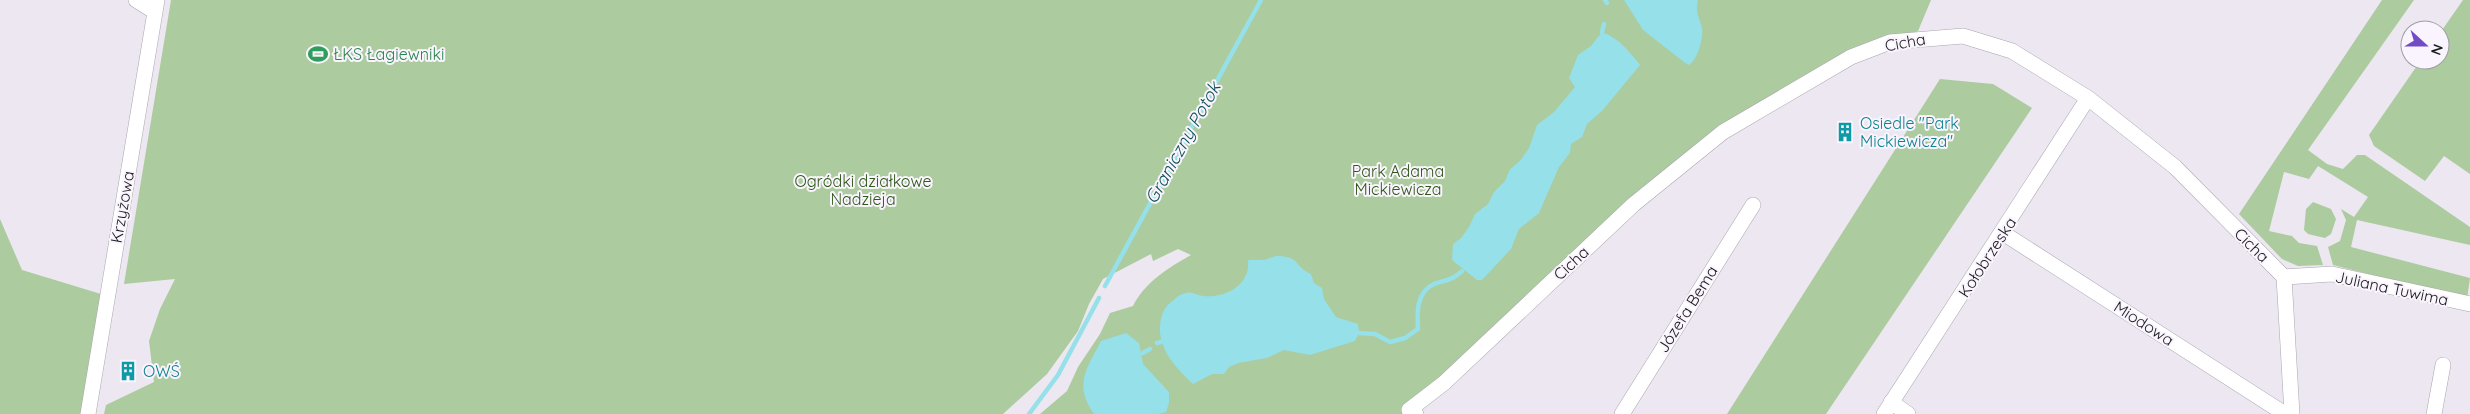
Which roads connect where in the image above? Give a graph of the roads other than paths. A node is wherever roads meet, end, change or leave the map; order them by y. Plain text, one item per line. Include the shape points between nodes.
1 (136, 0) edge
2 (156, 6) edge
3 (2088, 98) junction
4 (1753, 205) dead end
5 (2003, 233) junction
6 (2284, 277) junction
7 (2470, 304) edge
8 (2444, 365) dead end
9 (1888, 408) edge
10 (88, 414) edge
11 (1416, 414) edge
12 (1622, 414) edge
13 (1908, 414) edge
14 (2285, 414) edge
15 (2292, 414) edge
16 (2434, 414) edge

1 - 2 street
2 - 10 street, Krzyżowa
3 - 5 street, Kołobrzeska
3 - 6 street, Cicha via 2175,166
3 - 11 street, Cicha via 2012,50 1962,36 1890,42 1851,57 1723,132 1641,198 1444,383 1409,410
4 - 12 street, Józefa Bema
5 - 9 street, Kołobrzeska
5 - 14 street, Miodowa
6 - 7 street, Juliana Tuwima via 2332,274
6 - 15 street
8 - 16 street
9 - 13 street

